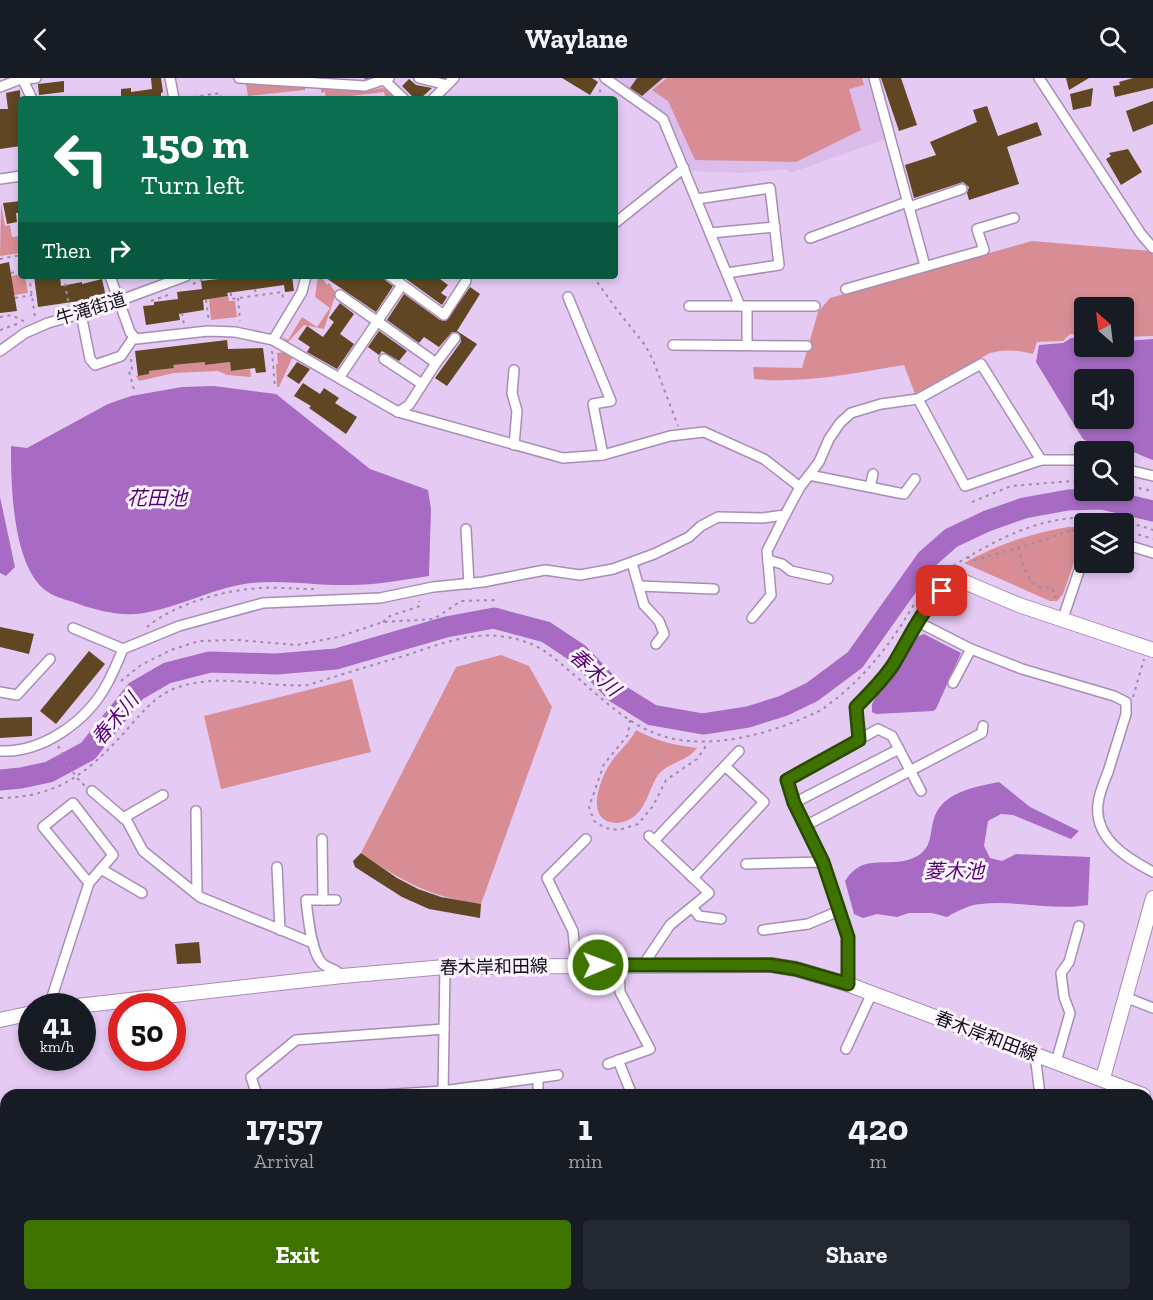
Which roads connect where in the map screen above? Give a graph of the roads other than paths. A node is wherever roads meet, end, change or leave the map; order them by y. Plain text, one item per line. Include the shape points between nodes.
1 (36, 78) edge
2 (170, 78) edge
3 (238, 78) edge
4 (605, 78) edge
5 (874, 78) edge
6 (1039, 78) edge
7 (20, 79) edge
8 (386, 79) edge
9 (424, 79) edge
10 (451, 81) edge
11 (0, 87) edge
12 (30, 96) edge
13 (173, 96) edge
14 (402, 96) edge
15 (437, 96) edge
16 (684, 168) junction
17 (18, 176) edge
18 (0, 179) edge
19 (962, 189) dead end
20 (697, 199) junction
21 (908, 204) junction
22 (1014, 218) dead end
23 (618, 221) edge
24 (775, 227) junction
25 (710, 233) junction
26 (810, 238) dead end
27 (1153, 248) edge
28 (925, 266) junction
29 (727, 273) junction
30 (111, 279) edge
31 (178, 279) edge
32 (305, 279) edge
33 (394, 279) edge
34 (466, 281) dead end
35 (402, 285) junction
36 (846, 289) dead end
37 (340, 295) dead end
38 (568, 297) dead end
39 (119, 302) junction
40 (689, 306) dead end
41 (744, 306) junction
42 (815, 306) dead end
43 (81, 314) junction
44 (377, 321) junction
45 (134, 337) junction
46 (455, 338) dead end
47 (273, 340) junction
48 (673, 345) dead end
49 (747, 345) junction
50 (807, 346) dead end
51 (0, 351) edge
52 (384, 359) dead end
53 (436, 363) junction
54 (514, 370) dead end
55 (339, 378) junction
56 (422, 384) junction
57 (918, 399) junction
58 (398, 412) junction
59 (514, 445) junction
60 (603, 455) junction
61 (1041, 460) junction
62 (1074, 460) edge
63 (1134, 471) edge
64 (873, 474) dead end
65 (809, 475) junction
66 (1153, 476) edge
67 (915, 479) dead end
68 (800, 487) junction
69 (870, 487) junction
70 (785, 515) junction
71 (466, 529) dead end
72 (1134, 547) edge
73 (1153, 553) edge
74 (768, 560) junction
75 (632, 562) junction
76 (1078, 573) edge
77 (955, 578) joint
78 (828, 579) dead end
79 (469, 584) junction
80 (639, 586) junction
81 (714, 589) dead end
82 (752, 618) dead end
83 (1062, 621) junction
84 (918, 622) junction
85 (73, 628) dead end
86 (656, 644) dead end
87 (970, 649) junction
88 (1150, 649) edge
89 (123, 650) junction
90 (50, 659) dead end
91 (953, 683) dead end
92 (0, 692) edge
93 (983, 726) dead end
94 (859, 740) junction
95 (899, 749) junction
96 (0, 751) edge
97 (740, 751) dead end
98 (725, 766) junction
99 (911, 770) junction
100 (93, 791) dead end
101 (921, 791) dead end
102 (163, 795) dead end
103 (794, 803) junction
104 (196, 811) dead end
105 (123, 818) junction
106 (805, 826) junction
107 (322, 839) dead end
108 (586, 839) dead end
109 (823, 862) junction
110 (746, 864) dead end
111 (277, 867) dead end
112 (101, 869) junction
113 (1153, 872) edge
114 (693, 878) junction
115 (89, 883) junction
116 (142, 892) dead end
117 (197, 894) junction
118 (1153, 898) edge
119 (323, 900) junction
120 (336, 900) dead end
121 (692, 907) junction
122 (839, 911) junction
123 (721, 919) dead end
124 (1079, 926) dead end
125 (280, 930) junction
126 (763, 930) dead end
127 (313, 943) junction
128 (619, 964) junction
129 (643, 964) junction
130 (576, 965) junction
131 (445, 968) junction
132 (342, 976) junction
133 (848, 984) junction
134 (53, 993) edge
135 (872, 993) junction
136 (1125, 997) junction
137 (96, 1004) edge
138 (1153, 1008) edge
139 (18, 1016) edge
140 (0, 1020) edge
141 (444, 1029) junction
142 (846, 1049) dead end
143 (1035, 1054) junction
144 (618, 1060) junction
145 (1056, 1062) junction
146 (608, 1064) dead end
147 (558, 1075) dead end
148 (538, 1078) junction
149 (1103, 1078) junction
150 (255, 1089) edge
151 (443, 1089) edge
152 (468, 1089) edge
153 (538, 1089) edge
154 (630, 1089) edge
155 (1039, 1089) edge
156 (1129, 1089) edge

1 - 7 street
2 - 13 street
3 - 8 street via 365,86
4 - 16 street via 663,119
5 - 21 street
6 - 27 street
7 - 11 street
7 - 12 street
8 - 14 street
9 - 10 street
10 - 15 street
16 - 20 street
16 - 23 street
17 - 18 street
19 - 21 street
20 - 24 street via 770,188
20 - 25 street
21 - 26 street
21 - 28 street
22 - 28 street via 977,229 984,250
24 - 25 street
24 - 29 street via 780,265
25 - 29 street
28 - 36 street
29 - 41 street
30 - 39 street
31 - 39 street, 牛滝街道
32 - 47 street via 301,295
33 - 35 street
34 - 35 street via 444,315
35 - 44 street
37 - 44 street
38 - 60 street via 612,401 593,404
39 - 43 street, 牛滝街道
39 - 45 street
40 - 41 street
41 - 42 street
41 - 49 street
43 - 45 street via 90,359 95,365 121,356
43 - 51 street, 牛滝街道 via 26,333
44 - 53 street
44 - 55 street
45 - 47 street via 208,331
46 - 53 street
47 - 55 street
48 - 49 street
49 - 50 street
52 - 56 street
53 - 56 street
54 - 59 street
55 - 58 street
56 - 58 street via 409,405
57 - 61 street via 965,486
57 - 61 street via 981,364
57 - 65 street via 851,413 829,439
58 - 59 street
59 - 60 street via 563,458
60 - 68 street via 680,434 704,432 764,459
61 - 62 street
63 - 66 street
64 - 69 street
65 - 68 street
65 - 69 street
67 - 69 street via 904,494
68 - 70 street
70 - 74 street via 767,551
70 - 75 street via 718,517 689,537
71 - 79 street
72 - 73 street
74 - 78 street via 791,571
74 - 82 street via 771,595
75 - 79 street via 580,575 545,570
75 - 80 street
76 - 83 street
77 - 83 main road
77 - 84 street via 929,603
79 - 89 street via 380,598 263,603 179,626
80 - 81 street
80 - 86 street via 644,605 659,621 664,634
83 - 88 main road
84 - 87 street
84 - 94 street via 891,668 856,707
85 - 89 street
87 - 91 street
87 - 113 street via 1126,702 1126,714 1098,803 1098,822 1117,849
89 - 96 street via 106,686 69,728 50,740 14,752
90 - 92 street via 17,695
93 - 99 street via 982,732
94 - 95 street via 878,729 892,736
94 - 103 street via 787,780
95 - 99 street
95 - 103 street
97 - 98 street
98 - 114 street via 764,802
98 - 114 street via 652,839
99 - 101 street
99 - 106 street
100 - 105 street
102 - 105 street
103 - 106 street
104 - 117 street
105 - 117 street via 143,851
106 - 109 street
107 - 119 street
108 - 130 street via 547,878 573,931
109 - 110 street
109 - 122 street
111 - 125 street
112 - 115 street
112 - 115 street via 113,855 73,803 43,827
112 - 116 street
114 - 121 street via 709,893
115 - 134 street
117 - 125 street
118 - 136 main road
119 - 120 street
119 - 127 street via 306,900
121 - 123 street via 699,916
121 - 129 street via 670,925
122 - 126 street via 808,924
122 - 133 street via 848,937
124 - 145 street via 1069,962 1061,972 1070,1013
125 - 127 street
127 - 132 street via 321,962 336,968
128 - 129 main road, 春木岸和田線
128 - 130 main road, 春木岸和田線
128 - 144 street via 620,992 650,1049
129 - 133 main road, 春木岸和田線 via 771,965
130 - 131 main road, 春木岸和田線
131 - 132 main road, 春木岸和田線
131 - 141 street
132 - 137 main road, 春木岸和田線
133 - 135 main road, 春木岸和田線
135 - 142 street
135 - 143 main road, 春木岸和田線
136 - 138 street
136 - 149 main road
139 - 140 main road
141 - 150 street via 296,1040 251,1077
141 - 151 street
143 - 145 main road, 春木岸和田線
143 - 155 street
144 - 146 street
144 - 154 street
145 - 149 main road, 春木岸和田線
147 - 148 street
148 - 152 street
148 - 153 street
149 - 156 main road, 春木岸和田線

